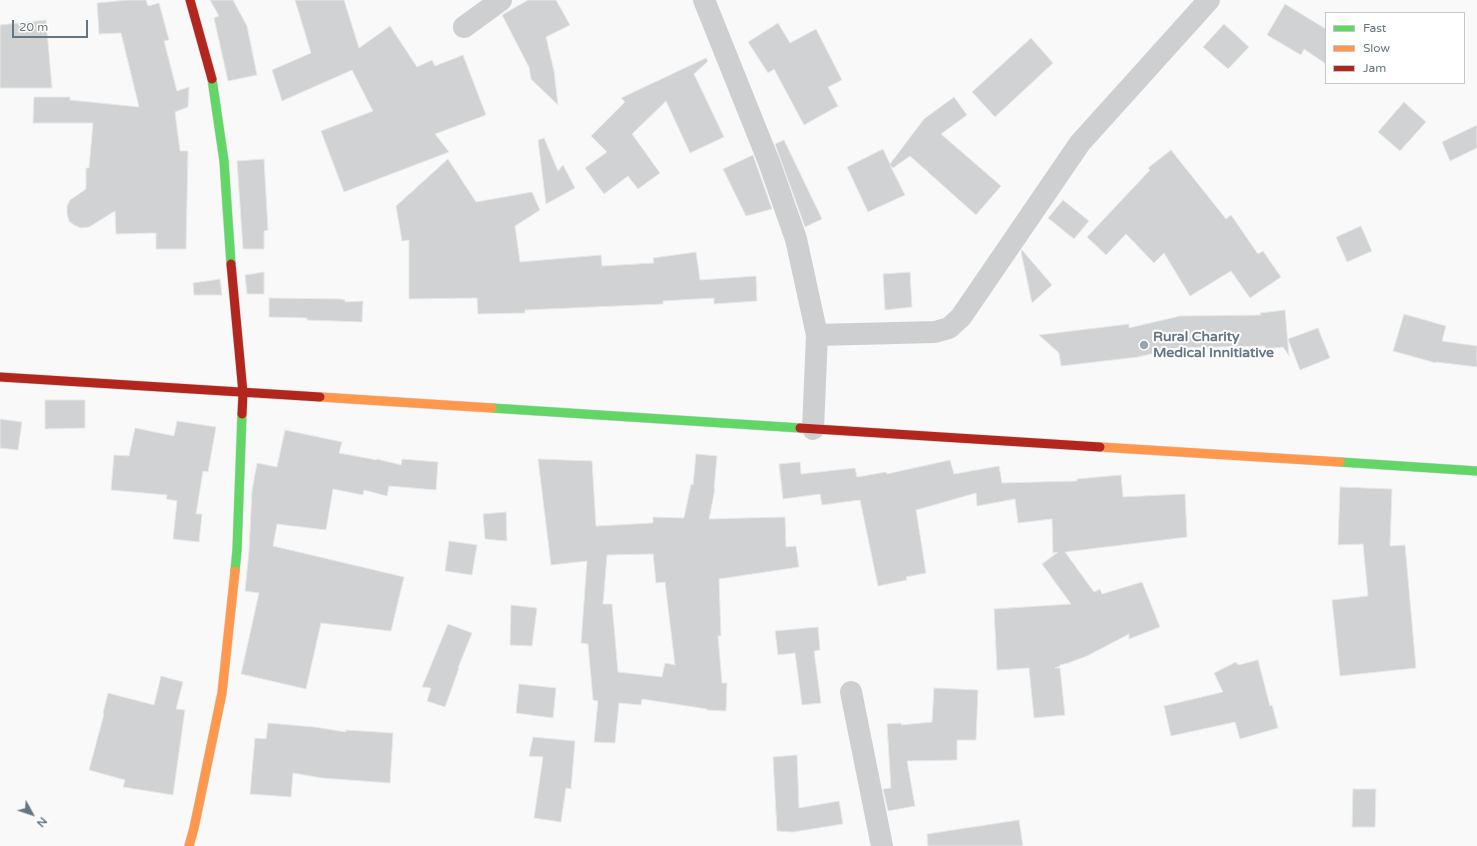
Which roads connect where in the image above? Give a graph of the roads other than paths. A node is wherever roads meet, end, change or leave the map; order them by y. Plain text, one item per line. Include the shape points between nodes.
1 (190, 0) edge
2 (502, 0) edge
3 (704, 0) edge
4 (1209, 0) edge
5 (464, 27) dead end
6 (817, 335) junction
7 (0, 377) edge
8 (243, 393) junction
9 (813, 429) junction
10 (1477, 471) edge
11 (851, 692) dead end
12 (189, 846) edge
13 (882, 846) edge

1 - 8 main road via 214,89 224,161
2 - 5 street
3 - 6 street via 769,162 796,239
4 - 6 street via 1080,143 961,317 949,328 936,332
6 - 9 street
7 - 8 main road
8 - 9 main road
8 - 12 main road via 237,550 222,693
9 - 10 main road
11 - 13 street

